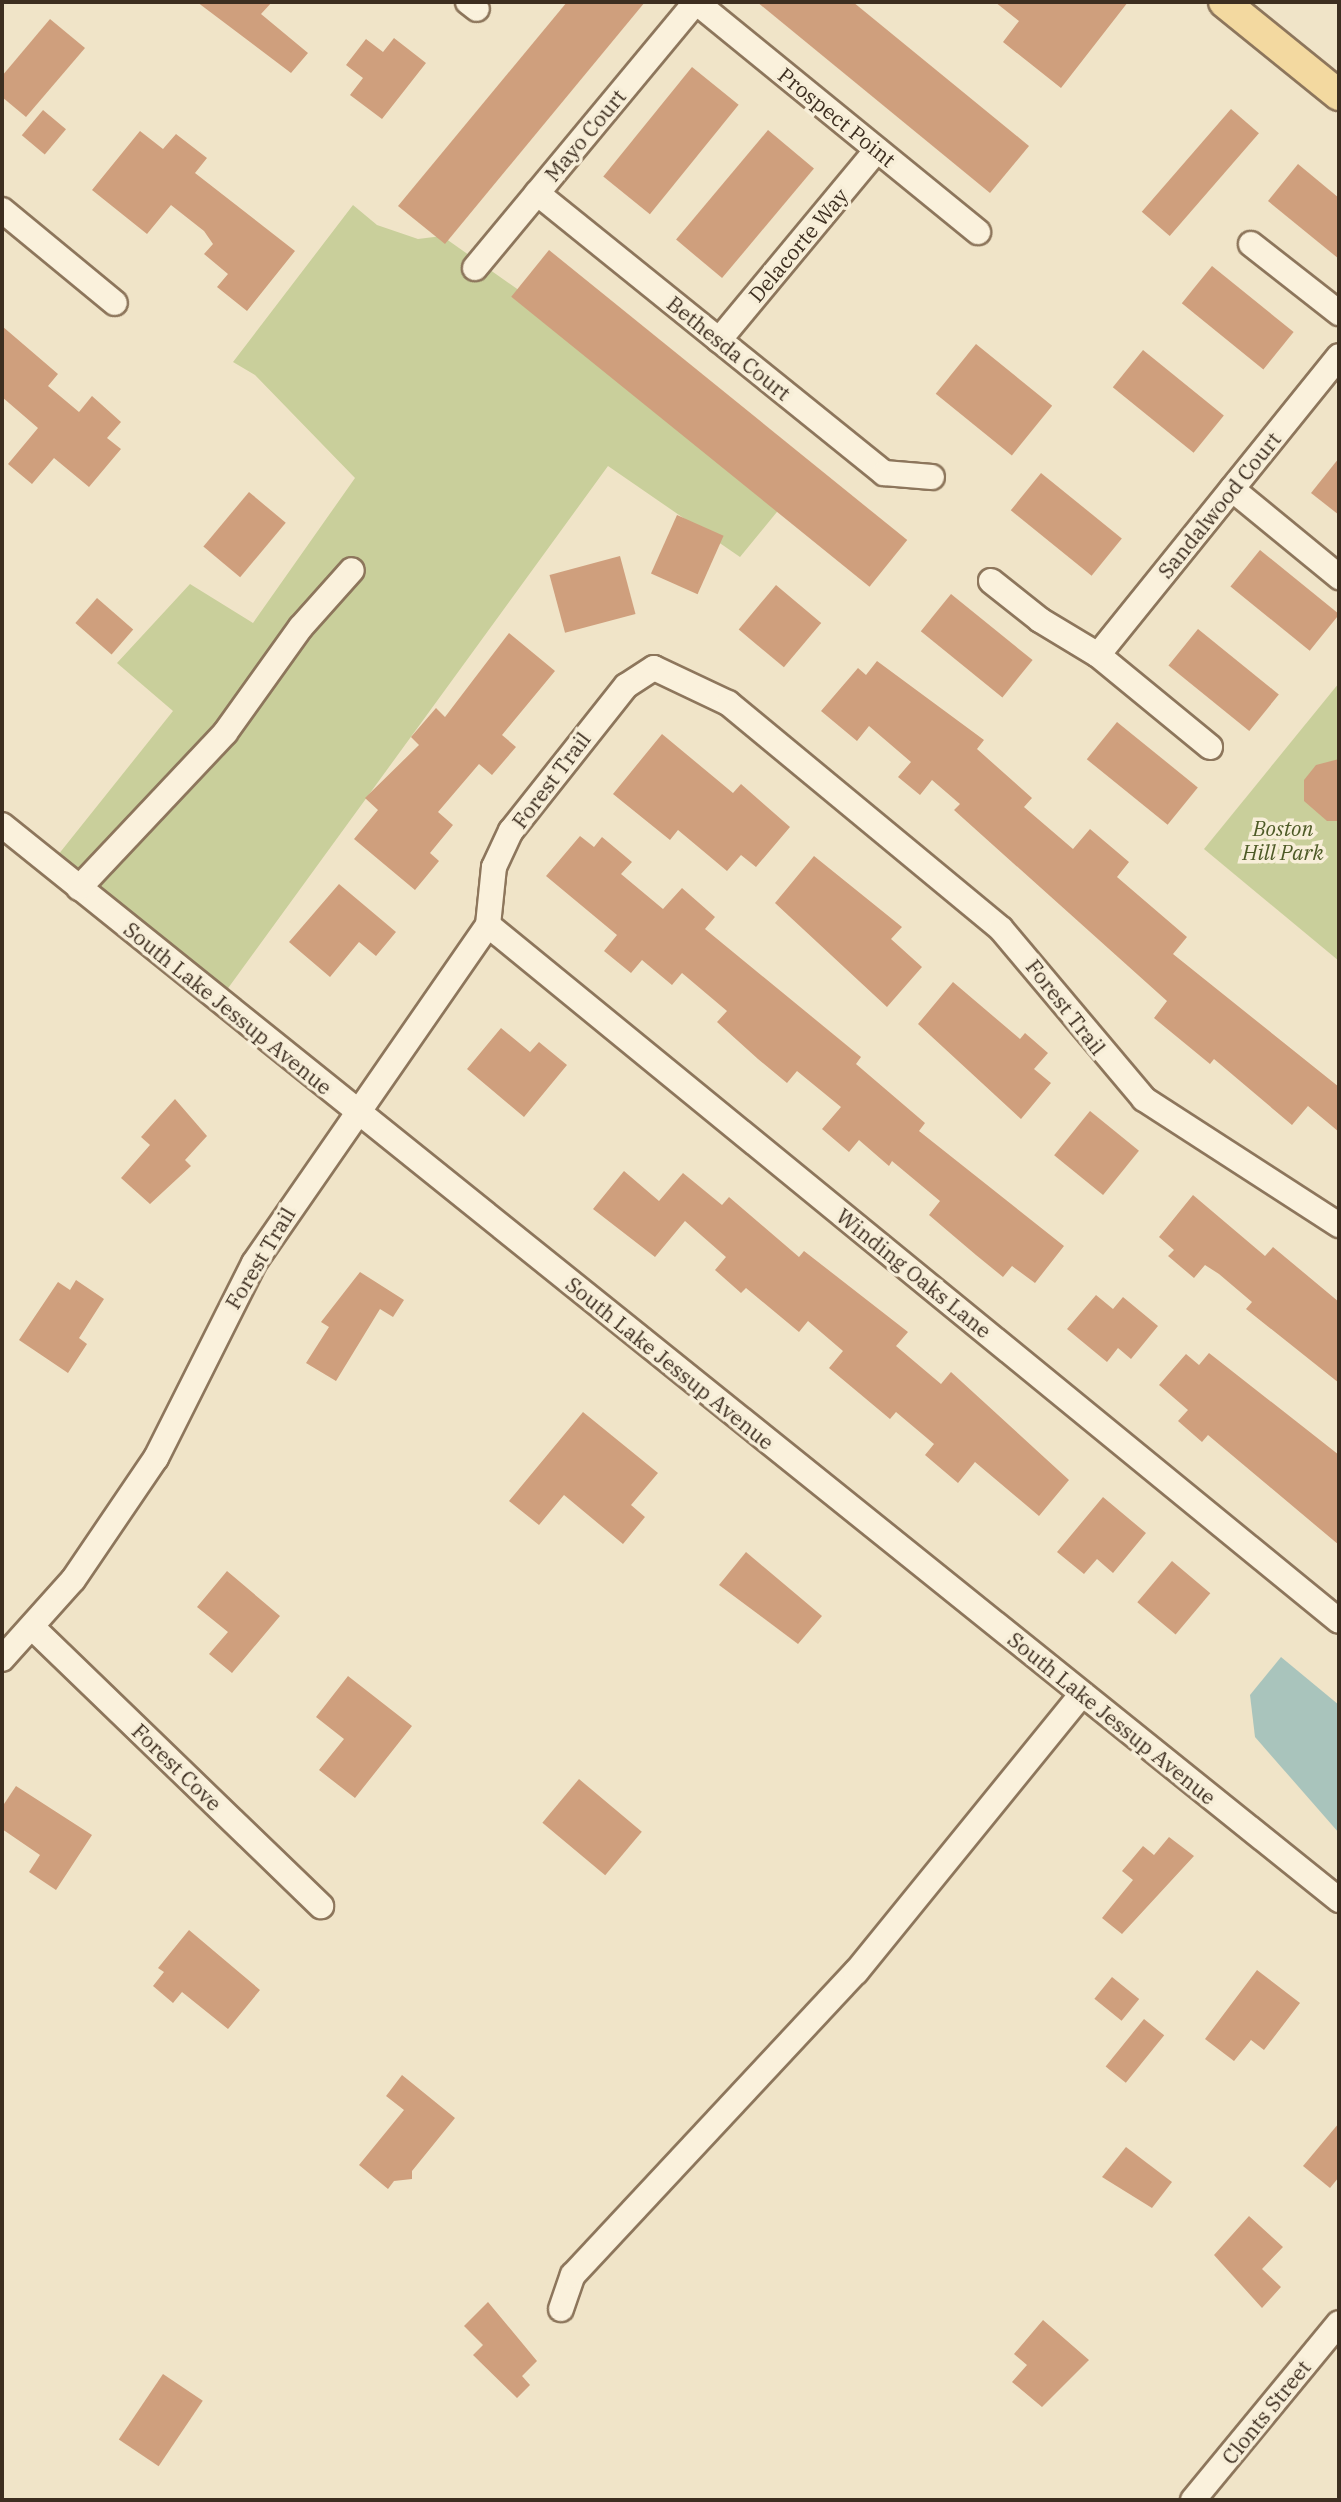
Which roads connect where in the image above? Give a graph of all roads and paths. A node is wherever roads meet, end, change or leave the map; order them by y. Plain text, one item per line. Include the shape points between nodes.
1 (696, 2) edge
2 (1224, 2) edge
3 (1339, 96) edge
4 (877, 150) junction
5 (537, 193) junction
6 (2, 209) edge
7 (978, 232) dead end
8 (1251, 244) dead end
9 (475, 268) dead end
10 (116, 303) dead end
11 (1339, 313) edge
12 (719, 340) junction
13 (1339, 356) edge
14 (932, 477) dead end
15 (1232, 489) junction
16 (352, 570) dead end
17 (1339, 577) edge
18 (991, 580) dead end
19 (1098, 655) junction
20 (1210, 747) dead end
21 (2, 825) edge
22 (79, 888) junction
23 (488, 925) junction
24 (357, 1112) junction
25 (1339, 1225) edge
26 (1339, 1621) edge
27 (32, 1627) junction
28 (2, 1659) edge
29 (1082, 1694) junction
30 (1339, 1900) edge
31 (321, 1906) dead end
32 (561, 2309) dead end
33 (1339, 2323) edge
34 (1194, 2500) edge

1 - 4 street, Prospect Point
1 - 5 street, Mayo Court
2 - 3 main road
4 - 7 street, Prospect Point
4 - 12 street, Delacorte Way
5 - 9 street, Mayo Court
5 - 12 street, Bethesda Court
6 - 10 street
8 - 11 street
12 - 14 street, Bethesda Court via 884,473
13 - 15 street, Sandalwood Court
15 - 17 street
15 - 19 street, Sandalwood Court
16 - 22 street via 301,627 225,733
18 - 19 street via 1040,620
19 - 20 street
21 - 22 street, South Lake Jessup Avenue
22 - 24 street, South Lake Jessup Avenue
23 - 24 street, Forest Trail
23 - 25 street, Forest Trail via 494,867 548,778 626,686 654,668 673,672 728,703 1001,929 1144,1099
23 - 26 street, Winding Oaks Lane
24 - 27 street, Forest Trail via 254,1263 156,1458 73,1580
24 - 29 street, South Lake Jessup Avenue
27 - 28 street, Forest Trail
27 - 31 street, Forest Cove
29 - 30 street, South Lake Jessup Avenue
29 - 32 street via 856,1972 573,2275
33 - 34 street, Clonts Street

